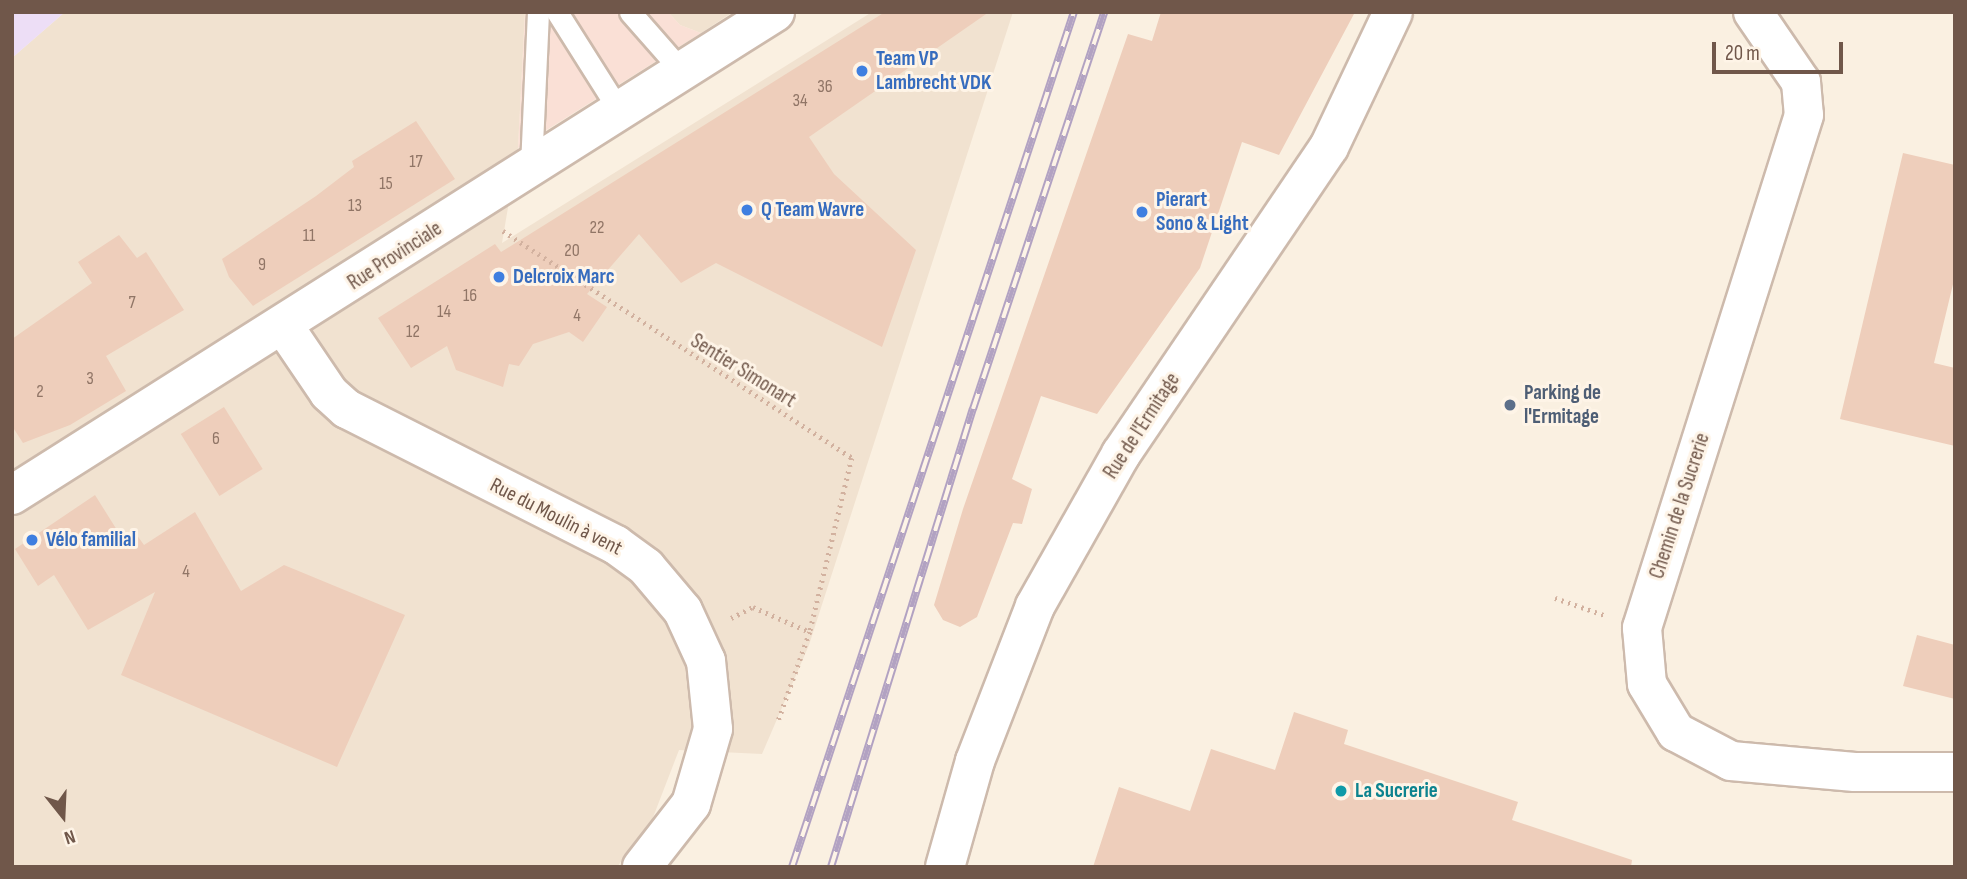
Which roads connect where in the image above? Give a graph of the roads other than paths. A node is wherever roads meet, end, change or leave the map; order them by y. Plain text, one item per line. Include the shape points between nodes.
1 (538, 12) edge
2 (557, 12) edge
3 (630, 12) edge
4 (775, 12) edge
5 (1393, 12) edge
6 (1753, 12) edge
7 (681, 70) junction
8 (619, 110) junction
9 (531, 166) junction
10 (283, 326) junction
11 (12, 495) edge
12 (1955, 772) edge
13 (649, 863) edge
14 (945, 867) edge

1 - 9 lane
2 - 8 lane
3 - 7 lane
4 - 7 street, Rue Provinciale
5 - 14 street, Rue de l'Ermitage via 1329,147 1121,454 1035,606 975,761
6 - 12 street, Chemin de la Sucrerie via 1801,82 1804,115 1643,628 1643,670 1656,704 1676,732 1709,753 1758,767
7 - 8 street, Rue Provinciale
8 - 9 street, Rue Provinciale
9 - 10 street, Rue Provinciale
10 - 11 street, Rue Provinciale
10 - 13 street, Rue du Moulin à vent via 329,393 347,409 616,545 667,588 696,636 712,691 707,764 691,804

